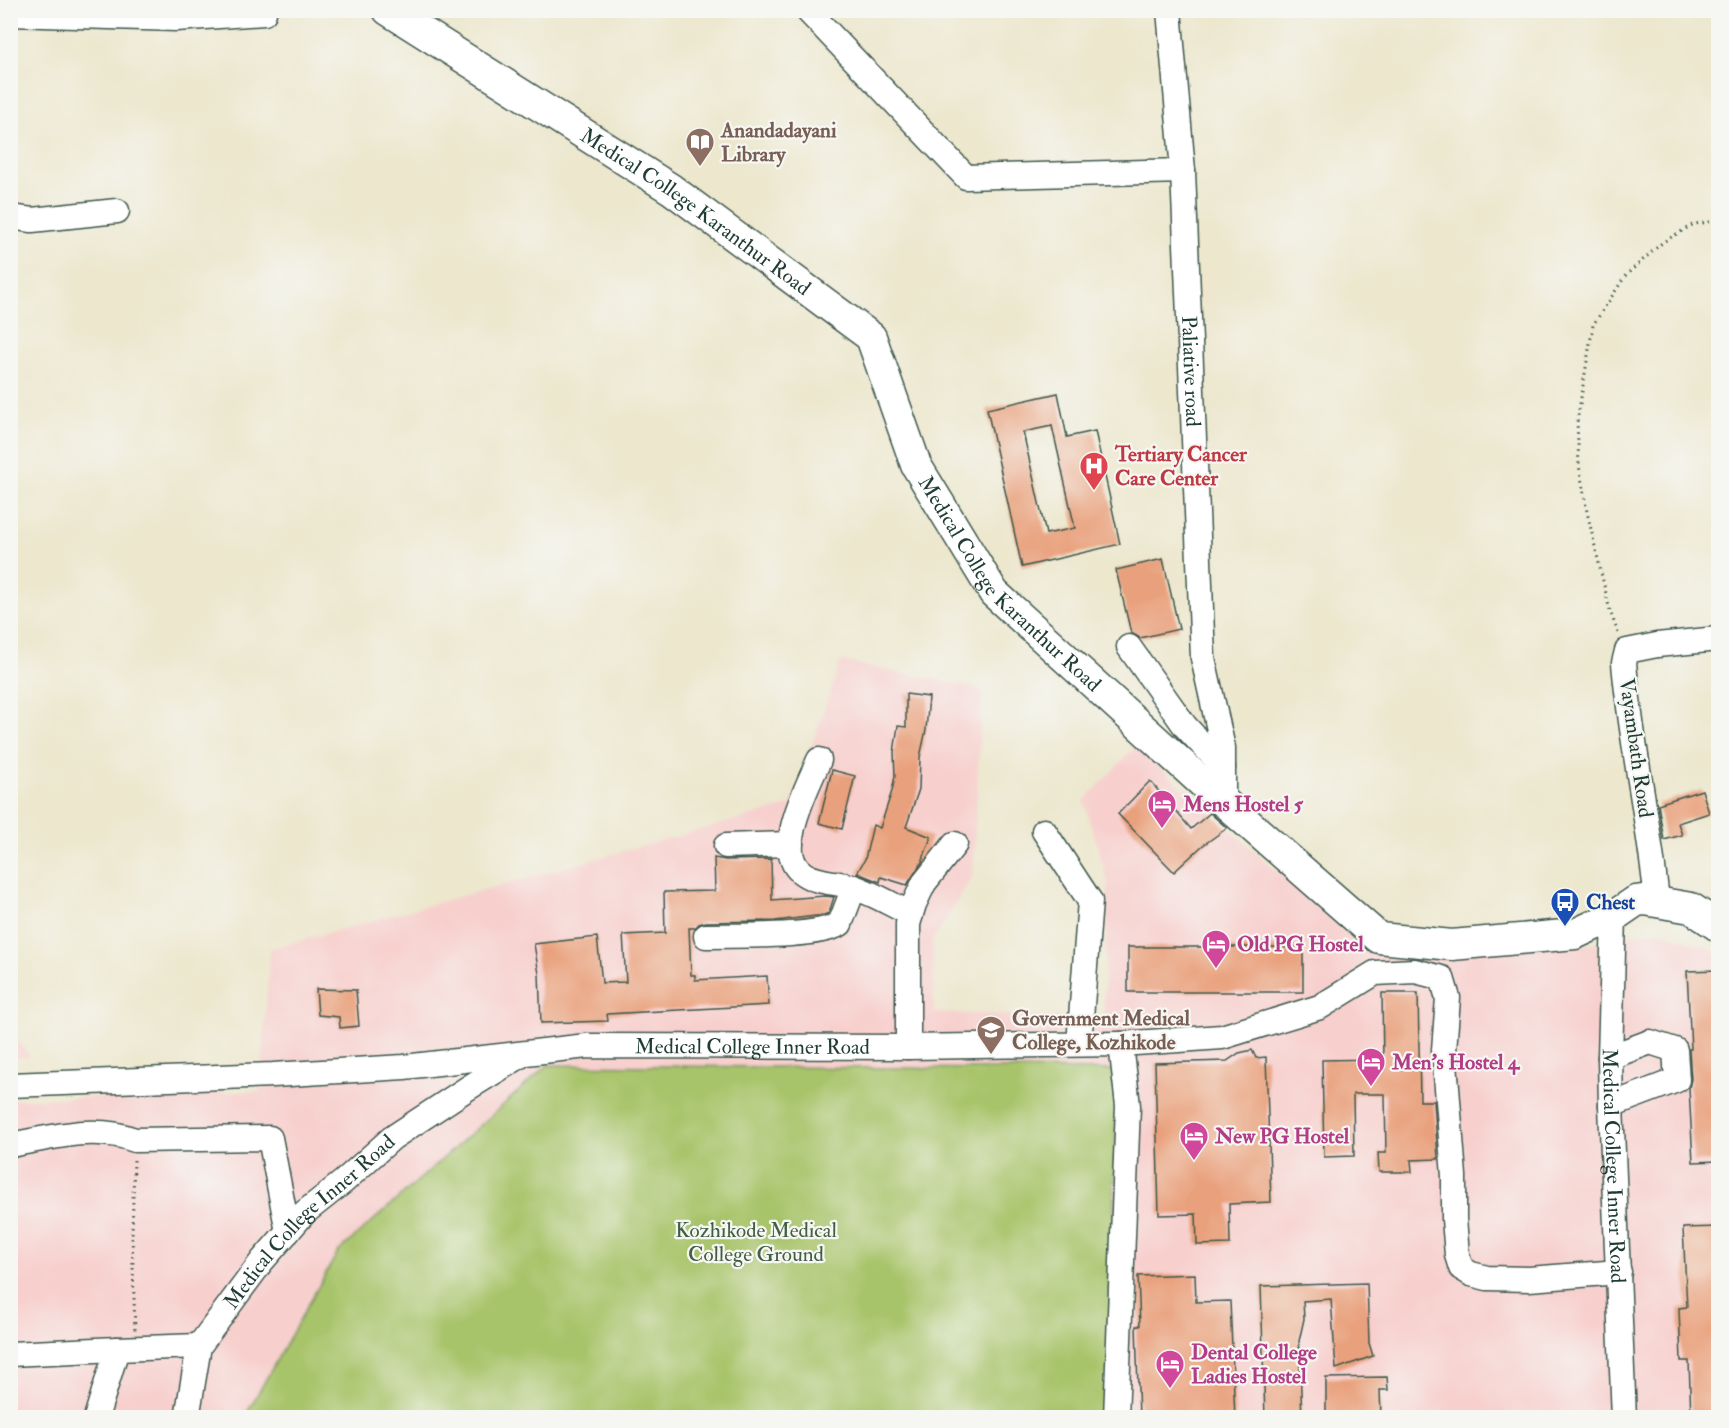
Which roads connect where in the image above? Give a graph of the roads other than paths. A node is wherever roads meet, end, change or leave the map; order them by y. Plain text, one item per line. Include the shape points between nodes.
1 (388, 10) edge
2 (807, 10) edge
3 (1169, 10) edge
4 (264, 13) dead end
5 (10, 14) edge
6 (1183, 171) junction
7 (117, 211) dead end
8 (10, 217) edge
9 (1719, 639) edge
10 (1129, 647) dead end
11 (819, 760) dead end
12 (1223, 767) junction
13 (1223, 801) junction
14 (1044, 831) dead end
15 (791, 844) junction
16 (955, 844) dead end
17 (726, 846) dead end
18 (854, 887) junction
19 (1657, 901) junction
20 (911, 914) junction
21 (1614, 916) junction
22 (1719, 926) edge
23 (706, 936) dead end
24 (1079, 1044) junction
25 (1121, 1044) junction
26 (908, 1047) junction
27 (527, 1052) junction
28 (1610, 1057) junction
29 (13, 1090) edge
30 (1611, 1106) junction
31 (10, 1145) edge
32 (288, 1232) junction
33 (1618, 1272) junction
34 (199, 1346) junction
35 (126, 1349) junction
36 (10, 1354) edge
37 (96, 1418) edge
38 (187, 1418) edge
39 (1116, 1418) edge
40 (1624, 1418) edge

1 - 13 main road, Medical College Karanthur Road via 672,189 871,337 916,465 994,593
2 - 6 street via 966,177
3 - 6 street, Paliative road
4 - 5 street via 176,19
6 - 12 street, Paliative road via 1203,658 1223,748
7 - 8 street via 32,220
9 - 19 street, Vayambath Road via 1628,651 1624,663
10 - 12 street via 1185,726
11 - 15 street via 797,810
12 - 13 street, Paliative road
13 - 21 main road, Medical College Karanthur Road via 1379,939 1452,945 1575,934
14 - 24 street via 1090,901
15 - 17 street
15 - 18 street via 796,869 806,876
16 - 20 street via 924,883
18 - 20 street
18 - 23 street via 840,924 830,929
19 - 21 main road, Medical College Karanthur Road via 1636,902
19 - 22 main road, Medical College Karanthur Road via 1690,908
20 - 26 street
21 - 28 street, Medical College Inner Road
24 - 25 street, Medical College Inner Road
24 - 26 street, Medical College Inner Road
25 - 33 street, Medical College Inner Road via 1222,1037 1320,1007 1375,973 1415,971 1442,978 1448,998 1444,1050 1454,1219 1461,1268 1487,1278
25 - 39 street via 1128,1106
26 - 27 street, Medical College Inner Road via 587,1046
27 - 29 street via 404,1067
27 - 32 street, Medical College Inner Road via 392,1138 304,1213
28 - 30 street, Medical College Inner Road
28 - 30 street via 1650,1042 1675,1050 1677,1080
30 - 33 street, Medical College Inner Road
31 - 32 street via 79,1132 122,1135 135,1140 270,1138
32 - 34 street, Medical College Inner Road
33 - 40 street, Medical College Inner Road
34 - 35 street
34 - 38 street, Medical College Inner Road
35 - 36 street
35 - 37 street

